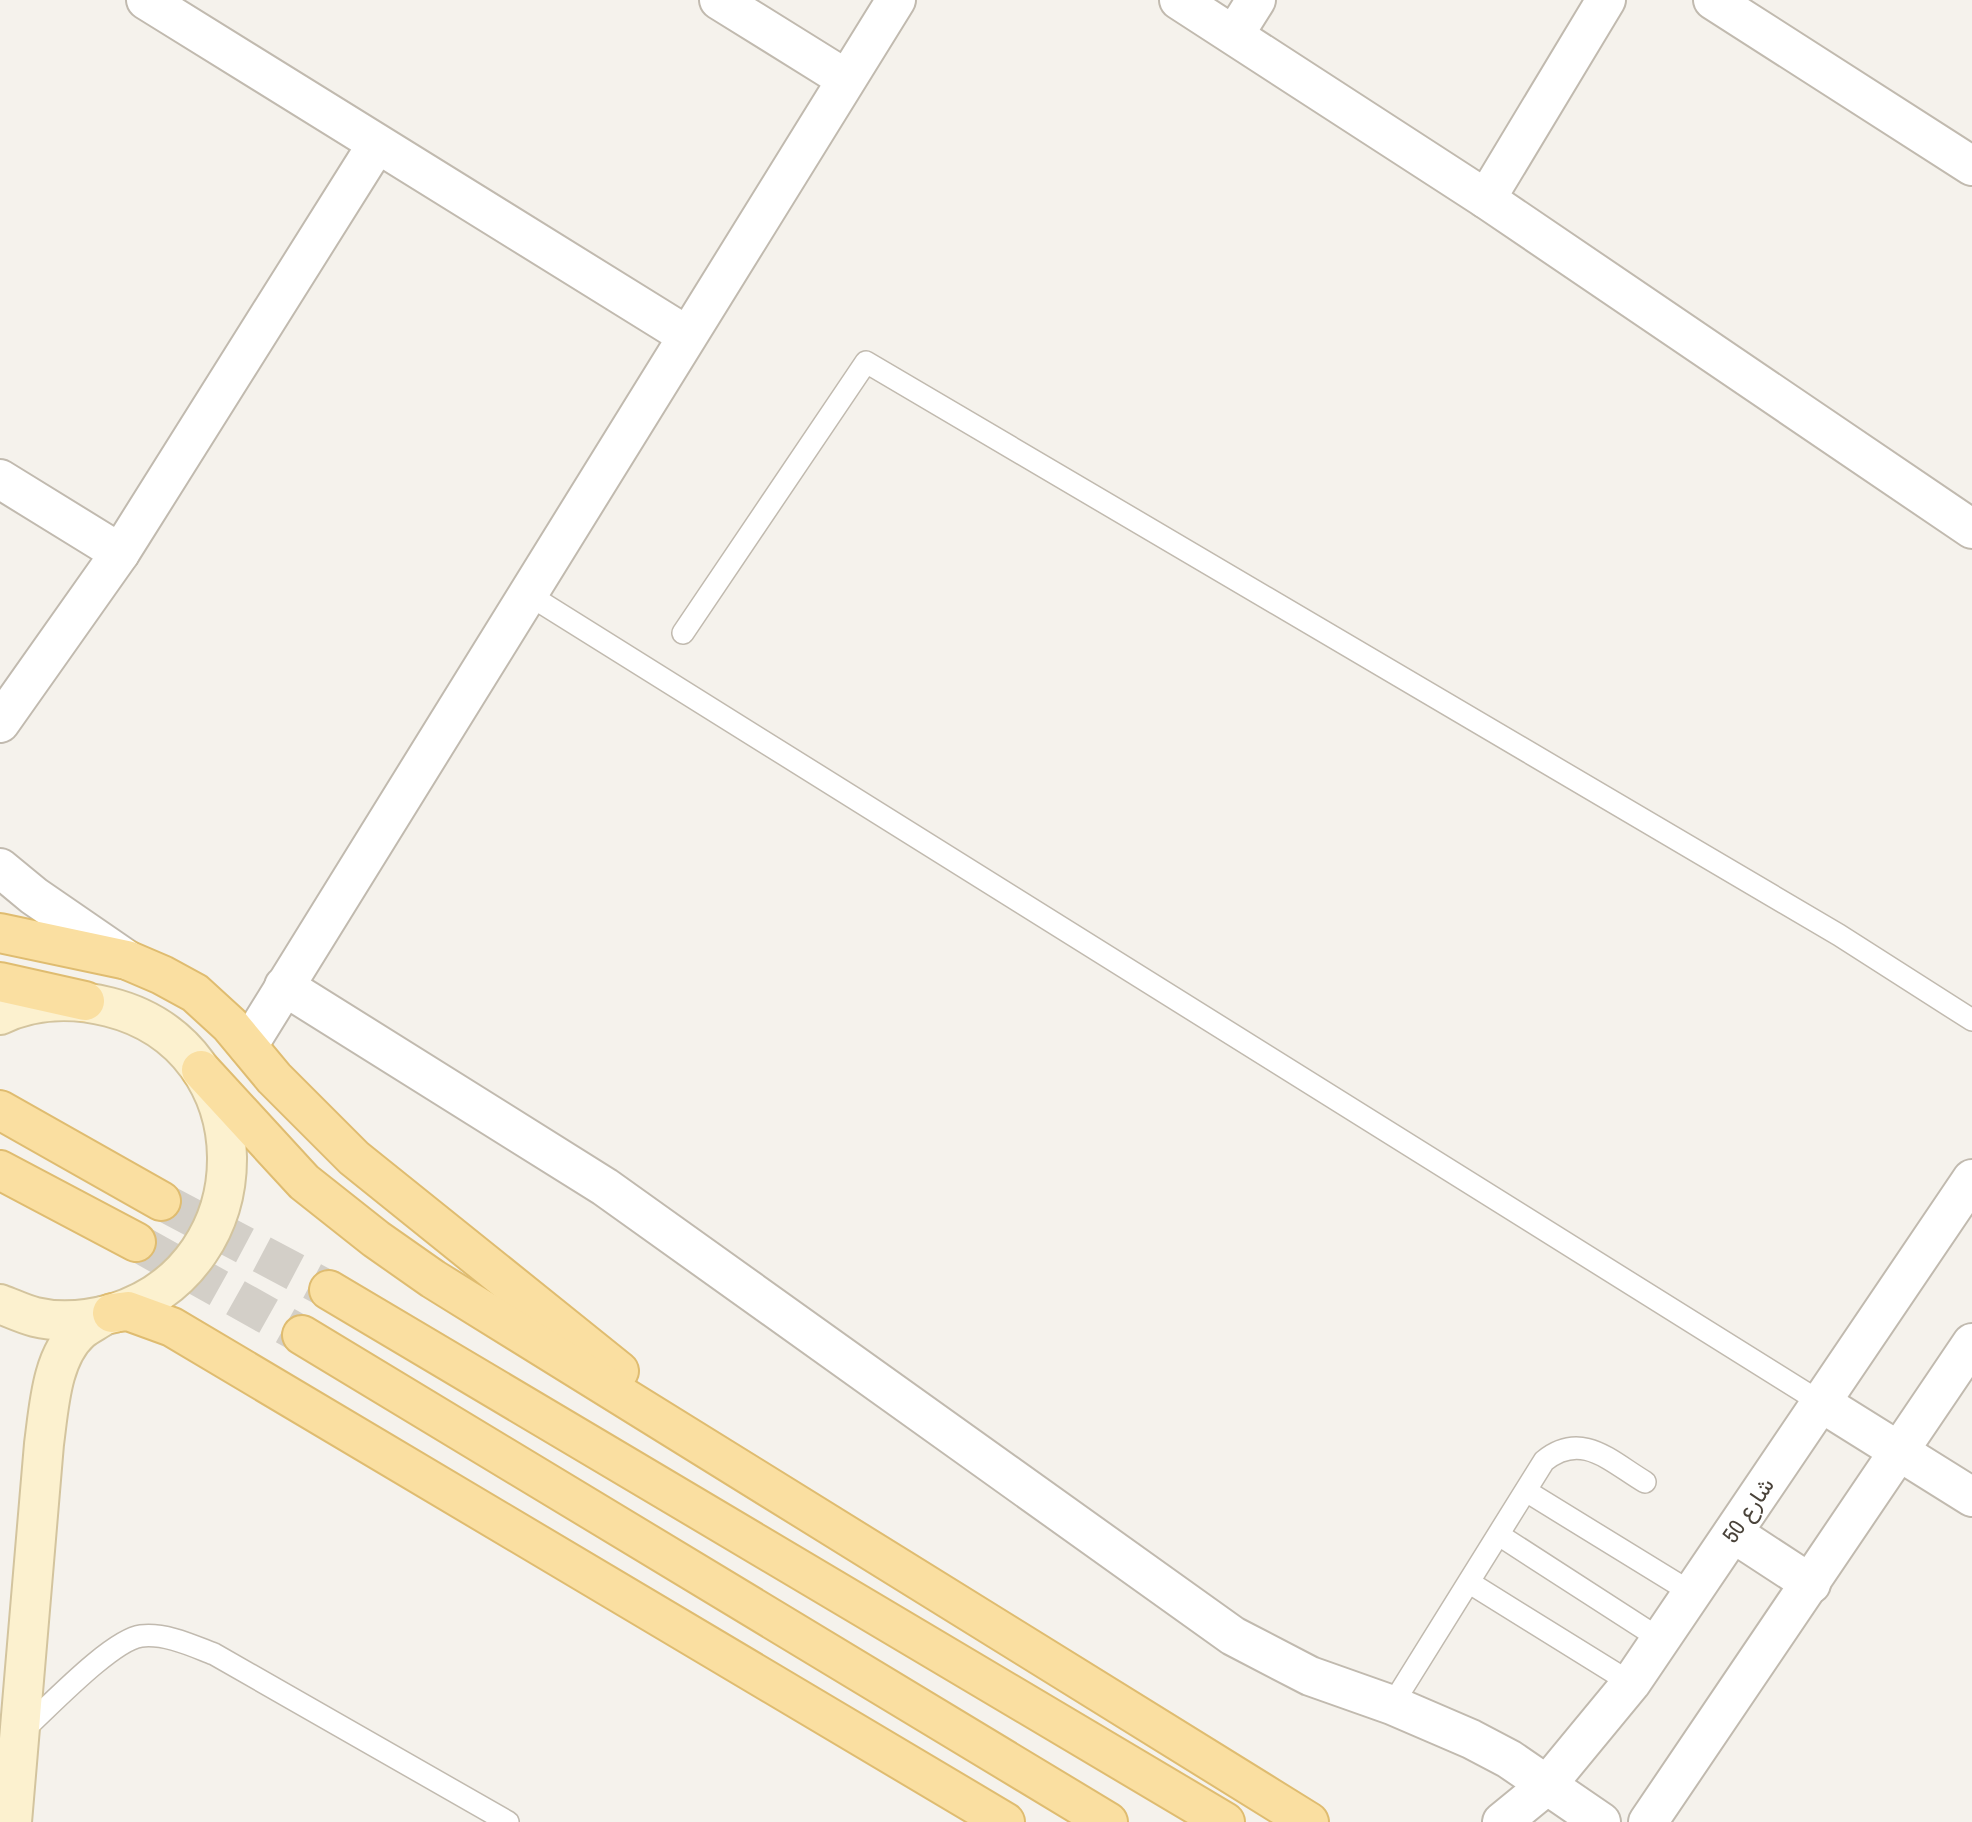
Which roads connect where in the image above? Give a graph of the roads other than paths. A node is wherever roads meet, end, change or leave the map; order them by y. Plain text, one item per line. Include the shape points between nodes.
1 (146, 0) edge
2 (719, 0) edge
3 (896, 0) edge
4 (1179, 0) edge
5 (1255, 0) edge
6 (1606, 0) edge
7 (1713, 0) edge
8 (1234, 36) junction
9 (846, 79) junction
10 (377, 144) junction
11 (1972, 166) edge
12 (1486, 199) junction
13 (686, 335) junction
14 (0, 479) edge
15 (1972, 529) edge
16 (120, 553) junction
17 (526, 593) junction
18 (683, 633) dead end
19 (0, 723) edge
20 (0, 868) edge
21 (0, 933) edge
22 (127, 960) junction
23 (0, 982) edge
24 (284, 986) junction
25 (85, 1001) junction
26 (0, 1015) edge
27 (1972, 1020) edge
28 (248, 1046) junction
29 (201, 1070) junction
30 (0, 1110) edge
31 (0, 1170) edge
32 (1972, 1179) edge
33 (161, 1201) tunnel mouth
34 (136, 1242) tunnel mouth
35 (329, 1290) tunnel mouth
36 (0, 1304) edge
37 (107, 1315) junction
38 (302, 1335) tunnel mouth
39 (1972, 1343) edge
40 (1820, 1402) junction
41 (1899, 1453) junction
42 (1645, 1482) dead end
43 (1526, 1491) junction
44 (1972, 1497) edge
45 (800, 1506) junction
46 (1733, 1533) junction
47 (1499, 1535) junction
48 (1470, 1583) junction
49 (1811, 1584) junction
50 (1692, 1594) junction
51 (1660, 1639) junction
52 (1631, 1683) junction
53 (1392, 1705) junction
54 (18, 1736) junction
55 (1546, 1786) junction
56 (12, 1822) edge
57 (509, 1822) edge
58 (1005, 1822) edge
59 (1108, 1822) edge
60 (1225, 1822) edge
61 (1309, 1822) edge
62 (1502, 1822) edge
63 (1601, 1822) edge
64 (1648, 1822) edge

1 - 10 street
2 - 9 street
3 - 9 street
4 - 8 street
5 - 8 street
6 - 12 street
7 - 11 street
8 - 12 street
9 - 13 street
10 - 13 street
10 - 16 street
12 - 15 street
13 - 17 street
14 - 16 street
16 - 19 street
17 - 24 street
17 - 40 lane
18 - 27 lane via 866,362 1827,928
20 - 22 street
21 - 22 main road
22 - 28 main road via 195,993
23 - 25 main road
24 - 28 street
24 - 53 street via 605,1187 1233,1636 1310,1676
25 - 26 main road via 43,1002
25 - 29 main road via 130,1012 170,1036
28 - 45 main road via 354,1158 422,1215 692,1428
29 - 37 main road via 216,1099 227,1142 224,1196 213,1227 197,1256 174,1280 147,1299
29 - 45 main road via 304,1182 376,1239 491,1317
30 - 33 main road
31 - 34 main road
32 - 40 street, شارع 50
35 - 60 main road
36 - 37 main road via 35,1317 79,1320
37 - 54 main road via 79,1332 65,1353 52,1389
37 - 58 main road via 128,1311 172,1327
38 - 59 main road
39 - 41 street
40 - 41 street
40 - 46 street, شارع 50
41 - 44 street
41 - 49 street
42 - 43 lane via 1591,1449 1579,1447 1554,1453 1544,1461
43 - 47 lane
43 - 50 lane
45 - 61 main road
46 - 49 street
46 - 50 street, شارع 50
47 - 48 lane
47 - 51 lane
48 - 52 lane
48 - 53 lane
49 - 64 street
50 - 51 street, شارع 50
51 - 52 street, شارع 50
52 - 55 street, شارع 50
53 - 55 street via 1471,1739
54 - 56 main road
54 - 57 lane via 113,1646 142,1636 179,1640 214,1654
55 - 62 street, شارع 50
55 - 63 street

